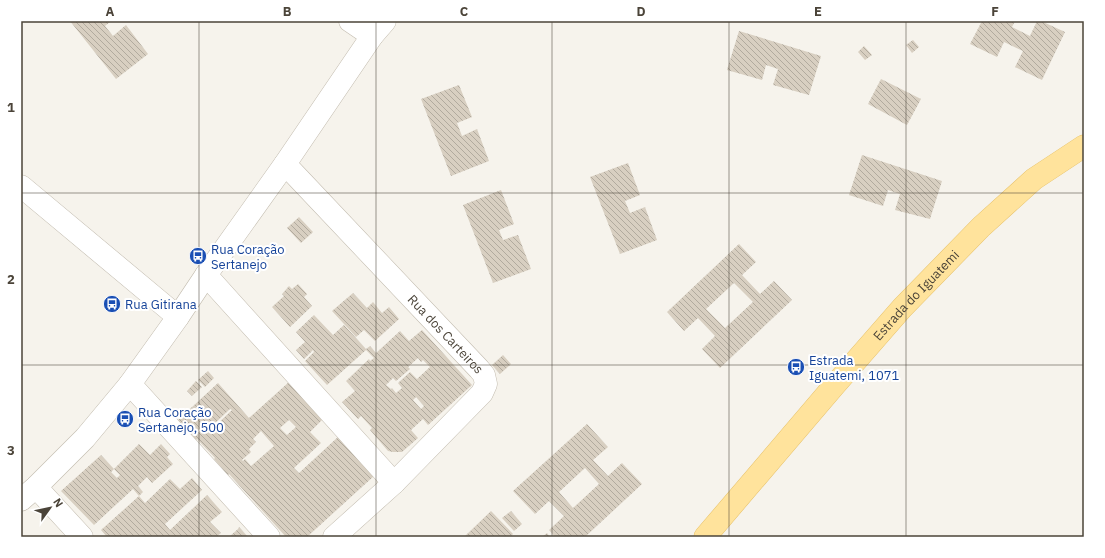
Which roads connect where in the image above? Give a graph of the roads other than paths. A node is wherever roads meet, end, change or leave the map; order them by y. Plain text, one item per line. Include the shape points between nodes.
1 (350, 21) edge
2 (379, 29) edge
3 (1084, 146) edge
4 (285, 164) junction
5 (21, 186) edge
6 (206, 275) junction
7 (178, 317) junction
8 (130, 384) junction
9 (394, 483) junction
10 (29, 493) edge
11 (82, 537) edge
12 (269, 537) edge
13 (334, 537) edge
14 (705, 537) edge

1 - 2 street
2 - 4 street
3 - 14 main road, Estrada do Iguatemi via 1034,179 981,227 902,308
4 - 6 street
4 - 9 street, Rua dos Carteiros via 484,375 486,384 482,393
5 - 7 street
6 - 7 street
6 - 9 street
7 - 8 street
8 - 10 street via 85,438
8 - 12 street
9 - 13 street, Rua dos Carteiros
10 - 11 street

